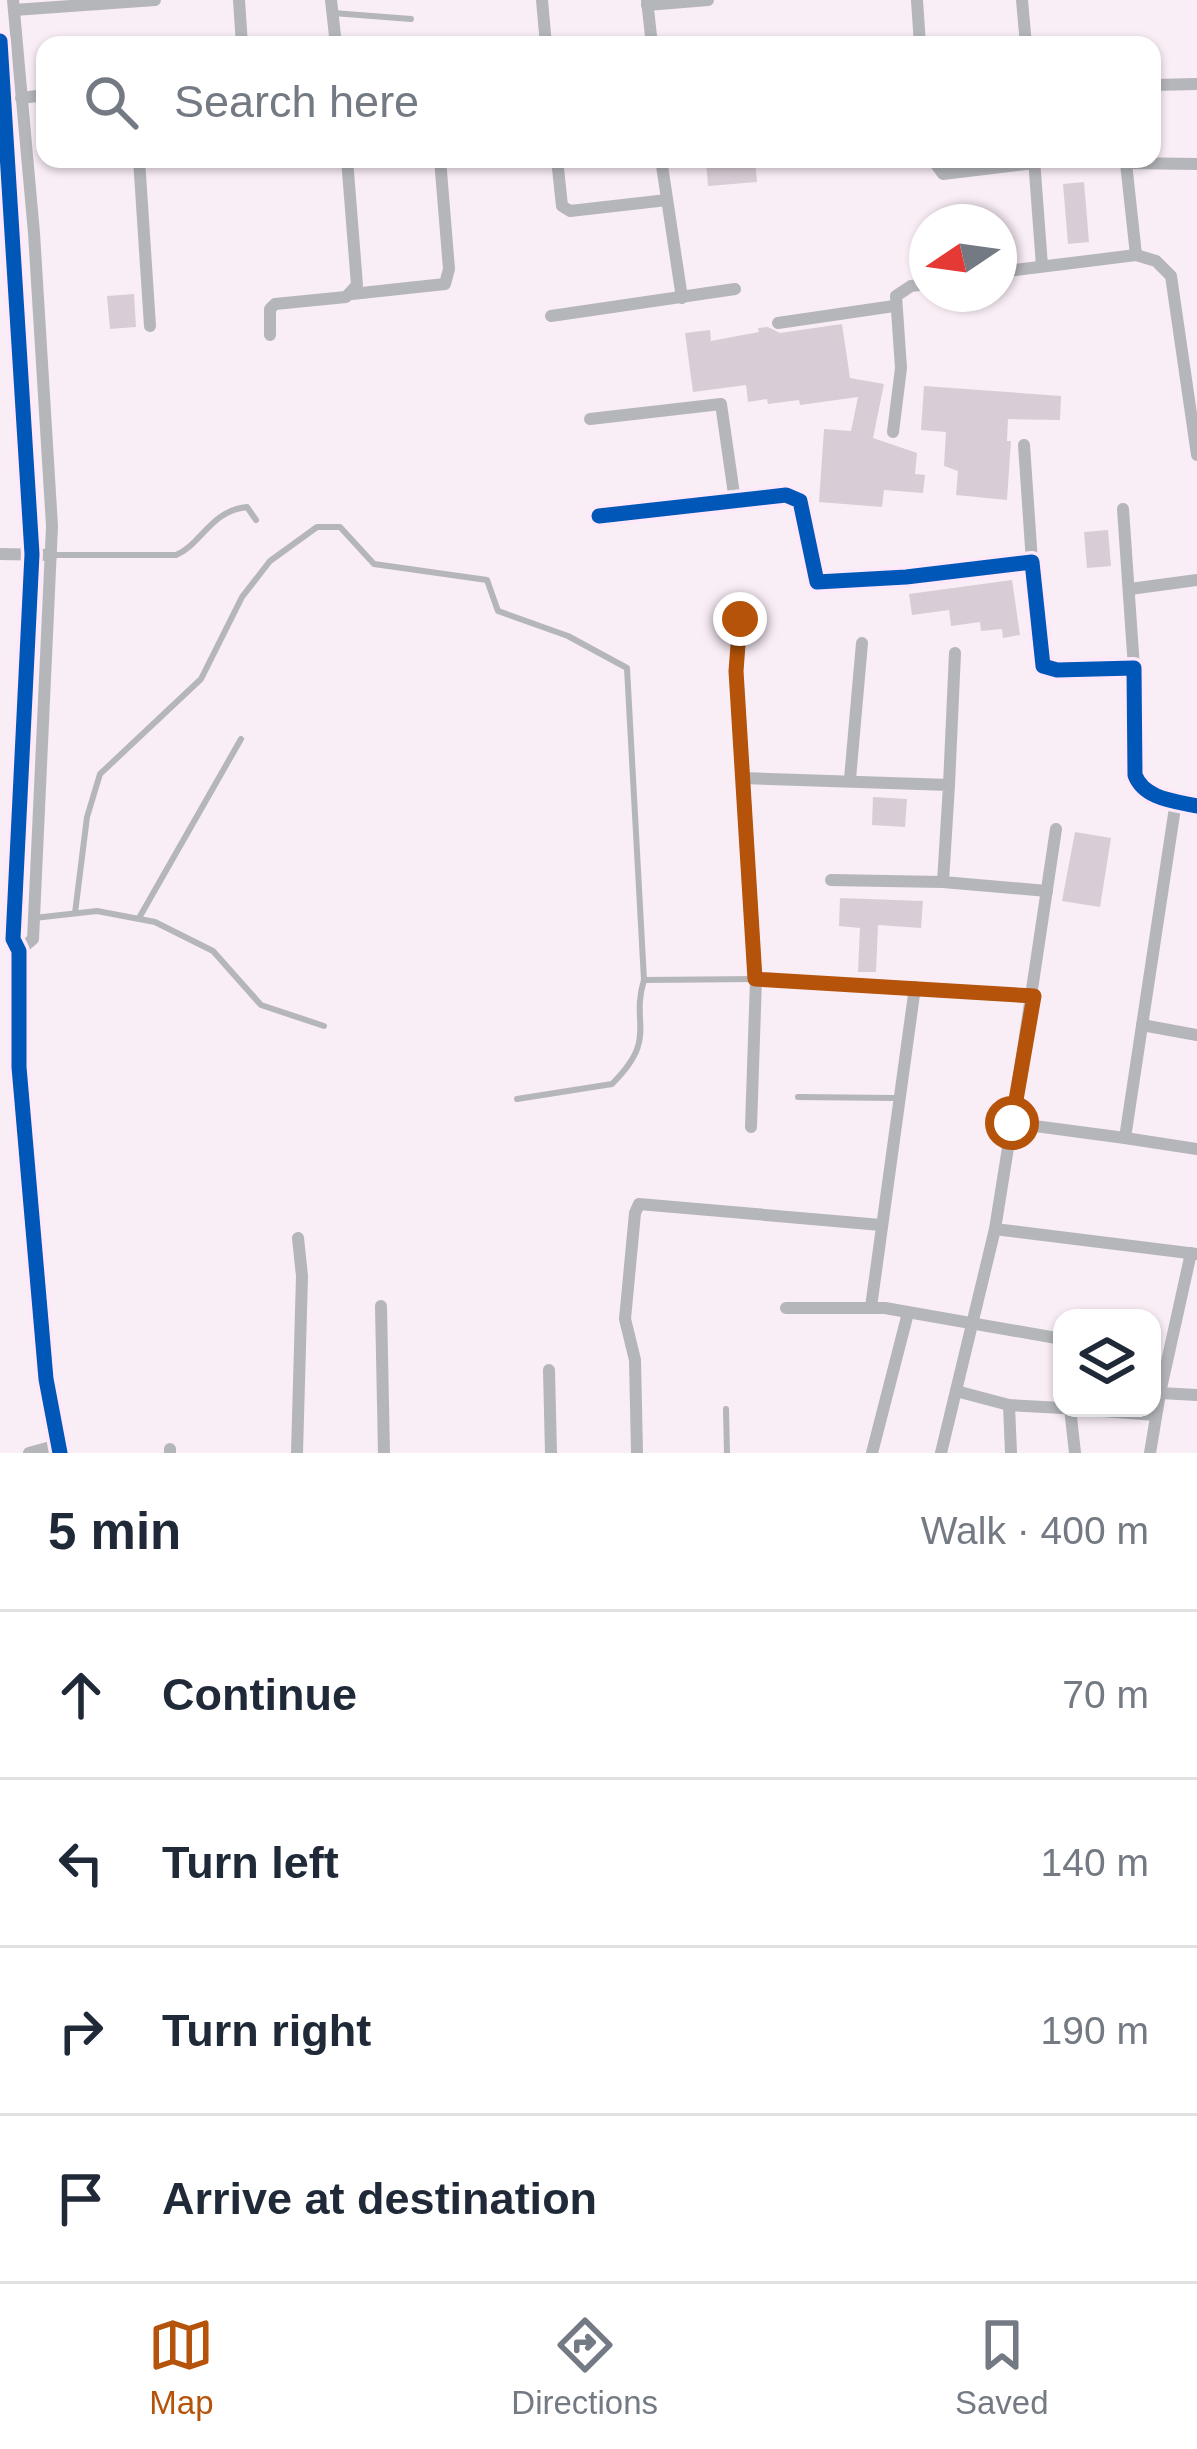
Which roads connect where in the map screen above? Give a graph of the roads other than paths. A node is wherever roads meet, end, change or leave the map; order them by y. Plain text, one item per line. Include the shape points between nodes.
1 (154, 0) edge
2 (239, 0) edge
3 (542, 0) edge
4 (708, 0) edge
5 (917, 0) edge
6 (1022, 0) edge
7 (647, 3) edge
8 (13, 5) edge
9 (332, 6) edge
10 (411, 19) dead end
11 (241, 36) edge
12 (335, 36) edge
13 (545, 36) edge
14 (651, 36) edge
15 (919, 36) edge
16 (1025, 36) edge
17 (0, 41) edge
18 (1197, 85) edge
19 (1161, 86) edge
20 (36, 96) edge
21 (21, 98) junction
22 (1161, 162) edge
23 (1197, 164) edge
24 (140, 168) edge
25 (347, 168) edge
26 (441, 168) edge
27 (558, 168) edge
28 (663, 168) edge
29 (939, 168) edge
30 (985, 168) edge
31 (1035, 168) edge
32 (1126, 168) edge
33 (667, 200) junction
34 (7, 235) edge
35 (1136, 255) junction
36 (1042, 266) junction
37 (1017, 269) edge
38 (735, 289) dead end
39 (909, 289) edge
40 (352, 294) junction
41 (682, 298) junction
42 (894, 306) junction
43 (551, 316) dead end
44 (778, 323) dead end
45 (150, 326) dead end
46 (270, 335) dead end
47 (0, 345) edge
48 (21, 346) junction
49 (590, 419) dead end
50 (893, 432) dead end
51 (1024, 446) dead end
52 (1197, 454) edge
53 (734, 501) junction
54 (1123, 509) dead end
55 (599, 515) dead end
56 (256, 520) dead end
57 (0, 554) edge
58 (32, 554) junction
59 (52, 555) junction
60 (1032, 562) junction
61 (1197, 580) edge
62 (1130, 589) junction
63 (740, 619) dead end
64 (862, 644) dead end
65 (955, 652) dead end
66 (1134, 668) junction
67 (241, 739) dead end
68 (743, 778) junction
69 (850, 779) junction
70 (949, 785) junction
71 (1176, 801) junction
72 (1197, 806) edge
73 (1056, 829) dead end
74 (831, 880) dead end
75 (943, 882) junction
76 (1047, 891) junction
77 (75, 913) junction
78 (34, 918) junction
79 (139, 918) junction
80 (7, 933) edge
81 (19, 951) junction
82 (755, 979) junction
83 (644, 980) junction
84 (915, 987) junction
85 (1034, 996) junction
86 (1142, 1025) junction
87 (324, 1026) dead end
88 (1197, 1035) edge
89 (798, 1097) dead end
90 (518, 1099) dead end
91 (899, 1099) junction
92 (1012, 1123) junction
93 (751, 1127) dead end
94 (1125, 1138) junction
95 (1197, 1149) edge
96 (881, 1225) junction
97 (995, 1229) junction
98 (298, 1238) dead end
99 (1194, 1253) edge
100 (381, 1306) dead end
101 (871, 1307) junction
102 (786, 1308) dead end
103 (908, 1313) junction
104 (971, 1326) junction
105 (1053, 1338) edge
106 (1161, 1353) edge
107 (1167, 1354) junction
108 (549, 1370) dead end
109 (1161, 1387) edge
110 (956, 1390) junction
111 (1161, 1393) edge
112 (1197, 1395) edge
113 (1009, 1405) junction
114 (1053, 1407) edge
115 (726, 1409) dead end
116 (1067, 1417) edge
117 (1156, 1417) edge
118 (59, 1449) edge
119 (29, 1453) edge
120 (297, 1453) edge
121 (384, 1453) edge
122 (551, 1453) edge
123 (637, 1453) edge
124 (727, 1453) edge
125 (872, 1453) edge
126 (941, 1453) edge
127 (1011, 1453) edge
128 (1075, 1453) edge
129 (1150, 1453) edge

1 - 8 street
2 - 11 street
3 - 13 street
4 - 7 street
5 - 15 street
6 - 16 street
7 - 14 street
8 - 21 street
9 - 10 lane
9 - 12 street
17 - 34 street
18 - 19 street
20 - 21 street
21 - 59 street
22 - 23 street
24 - 45 street
25 - 40 street via 358,275
26 - 40 street via 445,284
27 - 33 street via 562,206 570,211
28 - 33 street
29 - 30 street
31 - 36 street
32 - 35 street
33 - 41 street
34 - 48 street
35 - 36 street
35 - 52 street via 1171,276
36 - 37 street
38 - 41 street
39 - 42 street
40 - 46 street via 275,304
41 - 43 street
42 - 44 street
42 - 50 street via 901,368
47 - 48 lane
48 - 58 street
49 - 53 street via 721,404
51 - 60 street
53 - 55 street
53 - 60 street via 800,501 817,582
54 - 62 street
56 - 59 lane via 248,507 229,512 176,555
57 - 58 street
58 - 59 street
58 - 80 street
59 - 78 street
60 - 66 street via 1043,666
61 - 62 street
62 - 66 street
63 - 68 street
64 - 69 street
65 - 70 street
66 - 71 street via 1136,775 1148,792
67 - 79 lane
68 - 69 street
68 - 82 street
69 - 70 street
70 - 75 street
71 - 72 street
71 - 86 street
73 - 76 street
74 - 75 street
75 - 76 street
76 - 85 street
77 - 78 lane
77 - 79 lane
77 - 83 lane via 100,774 201,679 270,560 333,524 374,564 487,580 498,611 627,668
78 - 81 street via 33,940
79 - 87 lane via 213,951 261,1005
80 - 81 street
81 - 118 street via 19,1067
82 - 83 lane
82 - 84 street
82 - 93 street
83 - 90 lane via 638,1050 612,1084
84 - 85 street
84 - 91 street
85 - 92 street
86 - 88 street
86 - 94 street
89 - 91 lane
91 - 96 street
92 - 94 street
92 - 97 street
94 - 95 street
96 - 101 street
96 - 123 street via 639,1204 626,1310
97 - 99 street
97 - 104 street
98 - 120 street
99 - 107 street
100 - 121 street
101 - 102 street
101 - 103 street
103 - 104 street
103 - 125 street
104 - 105 street
104 - 110 street
106 - 107 street
107 - 109 street
108 - 122 street
110 - 113 street
110 - 126 street
111 - 112 street
113 - 114 street
113 - 127 street
115 - 124 lane
116 - 128 street
117 - 129 street
118 - 119 street

